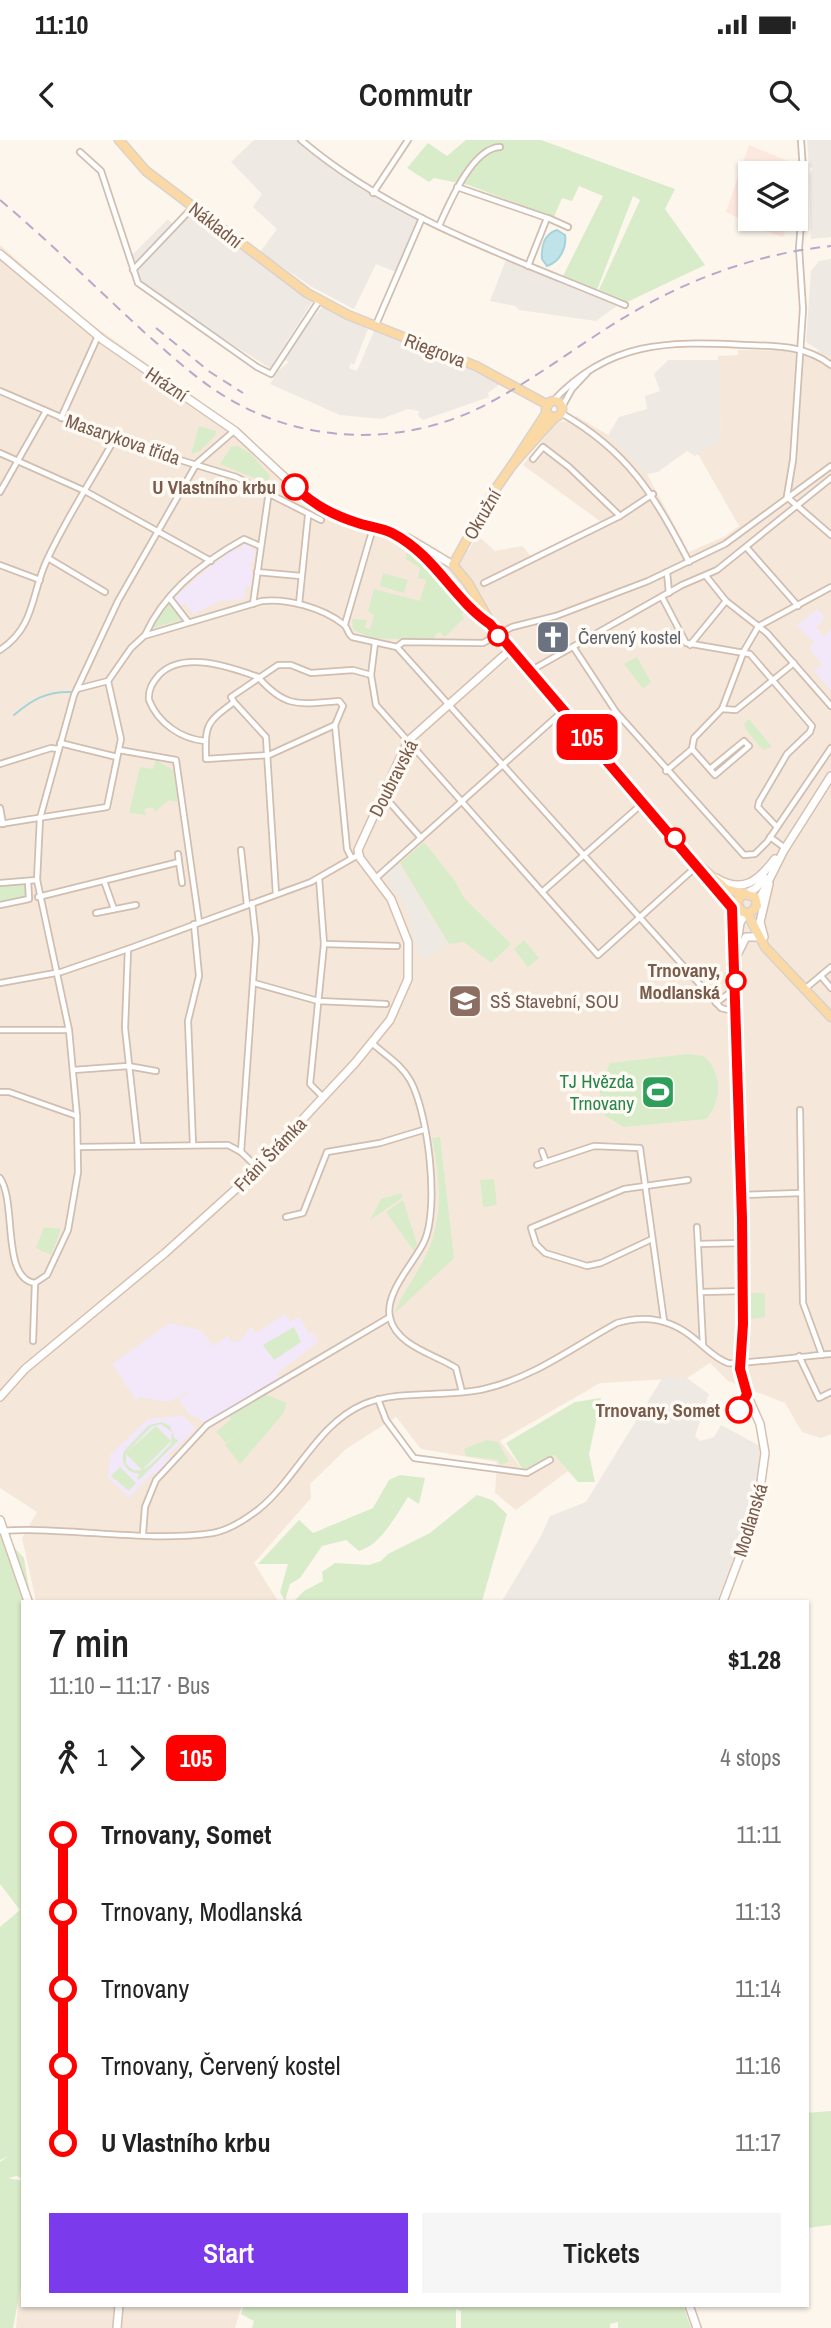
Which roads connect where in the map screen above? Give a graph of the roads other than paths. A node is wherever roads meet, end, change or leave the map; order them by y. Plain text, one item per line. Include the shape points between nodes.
1 (119, 140) edge
2 (301, 140) edge
3 (408, 140) edge
4 (801, 140) edge
5 (500, 147) dead end
6 (80, 152) dead end
7 (457, 187) junction
8 (373, 193) junction
9 (193, 207) junction
10 (422, 218) junction
11 (547, 218) junction
12 (439, 226) junction
13 (568, 227) dead end
14 (1, 256) edge
15 (528, 266) junction
16 (132, 270) junction
17 (320, 300) junction
18 (625, 305) dead end
19 (375, 327) junction
20 (98, 336) junction
21 (800, 348) junction
22 (831, 365) edge
23 (593, 368) junction
24 (0, 391) edge
25 (527, 393) junction
26 (554, 409) junction
27 (46, 411) junction
28 (61, 418) junction
29 (235, 431) junction
30 (114, 440) junction
31 (526, 443) junction
32 (0, 453) edge
33 (533, 459) dead end
34 (17, 461) junction
35 (197, 463) junction
36 (513, 464) junction
37 (831, 466) edge
38 (831, 478) edge
39 (86, 491) junction
40 (269, 491) junction
41 (0, 492) edge
42 (653, 494) junction
43 (787, 497) junction
44 (796, 506) junction
45 (308, 516) junction
46 (620, 516) junction
47 (321, 520) dead end
48 (373, 527) junction
49 (159, 530) junction
50 (262, 531) junction
51 (831, 535) edge
52 (244, 539) junction
53 (260, 546) junction
54 (747, 548) junction
55 (48, 558) junction
56 (211, 561) junction
57 (689, 562) junction
58 (0, 565) edge
59 (453, 565) junction
60 (257, 572) junction
61 (667, 572) junction
62 (301, 576) junction
63 (706, 576) junction
64 (40, 580) junction
65 (484, 583) dead end
66 (831, 587) edge
67 (105, 592) dead end
68 (669, 593) junction
69 (662, 597) junction
70 (171, 600) dead end
71 (726, 601) junction
72 (253, 604) junction
73 (299, 604) junction
74 (798, 606) junction
75 (188, 622) junction
76 (345, 624) junction
77 (758, 627) junction
78 (497, 634) junction
79 (145, 636) junction
80 (375, 643) junction
81 (690, 645) junction
82 (397, 647) junction
83 (574, 648) junction
84 (0, 650) edge
85 (510, 650) junction
86 (744, 651) junction
87 (794, 663) junction
88 (530, 672) junction
89 (371, 675) junction
90 (258, 677) junction
91 (772, 679) junction
92 (108, 681) junction
93 (76, 689) junction
94 (233, 702) junction
95 (449, 702) junction
96 (831, 706) edge
97 (722, 709) junction
98 (564, 710) junction
99 (335, 725) junction
100 (205, 741) junction
101 (408, 741) junction
102 (60, 743) junction
103 (831, 748) edge
104 (58, 749) junction
105 (692, 749) junction
106 (119, 750) junction
107 (269, 755) junction
108 (117, 757) junction
109 (503, 763) junction
110 (0, 764) edge
111 (710, 769) junction
112 (666, 771) junction
113 (831, 776) edge
114 (383, 796) junction
115 (462, 801) junction
116 (644, 802) junction
117 (0, 808) edge
118 (40, 818) junction
119 (1, 824) edge
120 (777, 827) junction
121 (770, 837) junction
122 (421, 838) junction
123 (241, 850) dead end
124 (784, 850) junction
125 (178, 854) dead end
126 (585, 855) junction
127 (354, 856) junction
128 (179, 862) junction
129 (699, 865) junction
130 (319, 878) junction
131 (376, 878) junction
132 (37, 880) junction
133 (28, 881) junction
134 (104, 881) junction
135 (0, 883) edge
136 (182, 883) dead end
137 (720, 891) junction
138 (542, 892) junction
139 (746, 893) junction
140 (276, 894) junction
141 (39, 898) junction
142 (29, 899) junction
143 (249, 904) junction
144 (0, 905) edge
145 (135, 905) dead end
146 (737, 905) junction
147 (757, 906) junction
148 (114, 909) junction
149 (96, 913) dead end
150 (746, 913) junction
151 (641, 918) junction
152 (197, 923) junction
153 (761, 937) junction
154 (734, 940) junction
155 (324, 944) junction
156 (397, 946) dead end
157 (128, 949) junction
158 (738, 954) junction
159 (831, 967) edge
160 (55, 974) junction
161 (821, 976) junction
162 (0, 983) edge
163 (254, 983) junction
164 (736, 983) junction
165 (806, 988) junction
166 (831, 988) edge
167 (318, 1001) junction
168 (716, 1003) junction
169 (386, 1004) dead end
170 (737, 1012) junction
171 (831, 1017) edge
172 (0, 1030) edge
173 (69, 1030) junction
174 (372, 1044) junction
175 (128, 1066) junction
176 (73, 1070) junction
177 (156, 1071) dead end
178 (0, 1092) edge
179 (324, 1097) junction
180 (800, 1110) dead end
181 (77, 1116) junction
182 (423, 1130) junction
183 (193, 1144) junction
184 (138, 1146) junction
185 (78, 1147) junction
186 (241, 1152) junction
187 (542, 1152) dead end
188 (546, 1162) junction
189 (537, 1165) dead end
190 (258, 1168) junction
191 (0, 1178) edge
192 (688, 1181) dead end
193 (648, 1185) junction
194 (801, 1193) junction
195 (741, 1195) junction
196 (286, 1217) dead end
197 (697, 1227) dead end
198 (652, 1239) junction
199 (742, 1243) junction
200 (698, 1244) junction
201 (35, 1283) junction
202 (743, 1291) junction
203 (702, 1292) junction
204 (390, 1317) junction
205 (664, 1321) junction
206 (33, 1341) dead end
207 (703, 1346) junction
208 (822, 1354) junction
209 (831, 1354) edge
210 (799, 1356) junction
211 (740, 1363) junction
212 (462, 1392) junction
213 (831, 1392) edge
214 (0, 1397) edge
215 (378, 1399) junction
216 (550, 1460) dead end
217 (0, 1520) edge
218 (2, 1531) edge
219 (143, 1534) junction
220 (28, 1600) edge
221 (723, 1600) edge
222 (119, 2307) edge
223 (690, 2307) edge
224 (117, 2328) edge
225 (697, 2328) edge

1 - 9 main road, Nákladní via 146,171
2 - 8 street
3 - 8 street
4 - 21 street
5 - 7 street via 479,157
6 - 16 street via 101,170
7 - 11 street
7 - 12 street
8 - 10 street
9 - 16 street
9 - 17 main road, Nákladní
10 - 12 street
10 - 19 street
11 - 13 street
11 - 15 street
12 - 15 street
14 - 20 street, Hrázní
15 - 18 street
16 - 17 street via 150,294 271,374
17 - 19 main road, Riegrova
19 - 25 main road, Riegrova via 476,366
20 - 28 street
20 - 29 street, Hrázní
21 - 22 street
21 - 23 street via 678,342 630,350
21 - 43 street
23 - 26 street
23 - 26 street via 575,379
24 - 27 street, Masarykova třída
25 - 26 main road, Riegrova
25 - 31 main road via 540,413
26 - 31 main road, Okružní
26 - 36 main road, Okružní
26 - 42 street, Riegrova via 616,453
27 - 28 street, Masarykova třída
27 - 34 street
28 - 30 street, Masarykova třída
29 - 35 street
29 - 48 street, Hrázní via 302,494 331,514
30 - 35 street, Masarykova třída
30 - 39 street
31 - 36 main road, Okružní
32 - 34 street
33 - 46 street via 543,447
34 - 39 street
34 - 41 street
35 - 40 street, Masarykova třída
35 - 49 street
36 - 59 main road, Okružní
37 - 43 street
38 - 44 street
39 - 49 street
39 - 55 street
40 - 45 street, Masarykova třída
40 - 50 street
42 - 46 street
42 - 57 street, Riegrova
43 - 44 street
43 - 57 street via 725,544
44 - 51 street
44 - 54 street
45 - 47 street, Masarykova třída
45 - 62 street
46 - 65 street
48 - 59 street via 408,538
48 - 76 street
49 - 56 street
49 - 93 street
50 - 52 street
50 - 53 street
52 - 53 street
52 - 56 street
53 - 60 street
54 - 63 street
54 - 74 street
55 - 64 street
55 - 67 street
56 - 79 street via 169,596
57 - 61 street
58 - 64 street
59 - 78 main road
60 - 62 street
60 - 72 street
61 - 68 street
61 - 78 street
62 - 73 street
63 - 68 street
63 - 71 street
64 - 84 street via 23,627
66 - 74 street
68 - 69 street
69 - 81 street
69 - 83 street
70 - 75 street
71 - 77 street
71 - 81 street
72 - 73 street
72 - 75 street
73 - 76 street
74 - 77 street
75 - 79 street
76 - 80 street via 352,637
77 - 86 street
77 - 87 street
78 - 82 street via 483,643 403,642
78 - 85 main road
79 - 92 street
80 - 82 street
80 - 89 street
81 - 86 street
82 - 95 street
83 - 88 street
83 - 112 street via 613,708
85 - 88 main road
85 - 95 street, Doubravská
86 - 91 street
86 - 97 street
87 - 91 street
87 - 96 street
88 - 98 main road
89 - 90 street via 353,670 312,673 291,665 278,666
89 - 101 street via 376,705
90 - 94 street via 231,697
90 - 99 street via 285,702 339,702 343,706
90 - 100 street via 207,663 171,667 153,681 149,700 161,719 186,737
91 - 97 street via 736,710
91 - 120 street via 810,722 810,732 787,754 758,807
92 - 93 street
92 - 106 street via 121,739
93 - 102 street
94 - 100 street via 208,722
94 - 107 street via 261,728
95 - 101 street, Doubravská
95 - 109 street
97 - 105 street via 694,738
98 - 109 street
98 - 116 main road
99 - 107 street
99 - 127 street via 347,849
100 - 107 street via 206,759
101 - 114 street, Doubravská
101 - 115 street
102 - 104 street
102 - 108 street
103 - 120 street
104 - 110 street
104 - 118 street
105 - 111 street
105 - 112 street
106 - 108 street
106 - 152 street via 176,760
107 - 140 street
108 - 118 street via 107,807
109 - 115 street
109 - 126 street
111 - 111 street via 715,775 749,746 744,741
112 - 121 street via 739,852 749,856 758,852
113 - 124 street
114 - 122 street
114 - 127 street, Doubravská
115 - 122 street
115 - 138 street
116 - 126 street
116 - 129 main road
117 - 119 street
118 - 119 street
118 - 132 street
120 - 121 street
121 - 124 street
122 - 131 street
123 - 143 street
124 - 129 street via 761,877 742,887 729,885
124 - 139 street via 759,885
124 - 147 street
124 - 153 street via 762,908
125 - 128 street
126 - 138 street
126 - 151 street
127 - 130 street
127 - 131 street, Fráni Šrámka
128 - 134 street
128 - 136 street
129 - 137 main road
129 - 139 main road via 726,889
129 - 151 street
130 - 140 street
130 - 155 street
131 - 174 street, Fráni Šrámka via 401,919 410,962 400,1003
132 - 133 street
132 - 141 street
133 - 135 street
133 - 142 street
134 - 141 street
134 - 148 street
137 - 146 main road
137 - 154 street via 732,908
138 - 151 street via 598,955
139 - 146 main road
139 - 147 main road via 755,897
140 - 143 street
141 - 142 street
141 - 160 street
142 - 144 street
143 - 152 street
143 - 163 street via 256,939
145 - 148 street
146 - 150 main road
146 - 154 street
147 - 150 main road
147 - 153 main road
148 - 149 street
150 - 153 main road
150 - 158 street via 739,926
151 - 168 street
152 - 157 street
152 - 183 street via 199,976 188,1021
153 - 158 street via 746,937
153 - 165 main road
154 - 164 street
155 - 156 street
155 - 167 street
157 - 160 street
157 - 175 street
158 - 164 street
159 - 161 street
160 - 162 street
160 - 173 street
161 - 165 street
161 - 166 street
163 - 167 street
163 - 186 street
164 - 168 street
164 - 170 street, Modlanská
165 - 171 main road
167 - 169 street
167 - 179 street via 310,1084
168 - 170 street via 725,1011
170 - 195 street, Modlanská
172 - 173 street
173 - 176 street
174 - 179 street, Fráni Šrámka
174 - 182 street via 410,1080
175 - 176 street
175 - 177 street
175 - 184 street
176 - 181 street
178 - 181 street
179 - 190 street, Fráni Šrámka
180 - 194 street
181 - 185 street
182 - 196 street via 327,1152 303,1213
182 - 204 street via 432,1182 429,1227 392,1297
183 - 184 street
183 - 186 street via 228,1145
184 - 185 street
185 - 201 street via 76,1195 68,1230 47,1275
186 - 190 street
187 - 188 street
188 - 189 street
188 - 193 street via 594,1146 637,1146 642,1150
190 - 214 street, Fráni Šrámka via 165,1253 25,1369
191 - 201 street via 9,1203 14,1261 22,1277
192 - 193 street
193 - 198 street
193 - 198 street via 624,1189 531,1228 545,1253 587,1266
194 - 195 street
194 - 208 street via 803,1303
195 - 199 street, Modlanská
197 - 200 street
198 - 205 street
199 - 200 street
199 - 202 street, Modlanská
200 - 203 street
201 - 206 street
202 - 203 street
202 - 211 street, Modlanská
203 - 207 street
204 - 212 street via 401,1338 456,1368
204 - 219 street via 207,1425 173,1459 150,1491
205 - 207 street
205 - 212 street via 639,1318 617,1323 534,1371 507,1383
207 - 211 street via 722,1360
208 - 209 street
208 - 210 street
210 - 211 street
210 - 213 street via 819,1398
211 - 221 street, Modlanská via 742,1383 763,1437 764,1471 757,1511
212 - 215 street
215 - 216 street via 386,1420 414,1458 527,1473
215 - 219 street via 334,1423 271,1498 240,1523 213,1533
217 - 218 street
218 - 219 street
218 - 220 street
222 - 224 street
223 - 225 street

